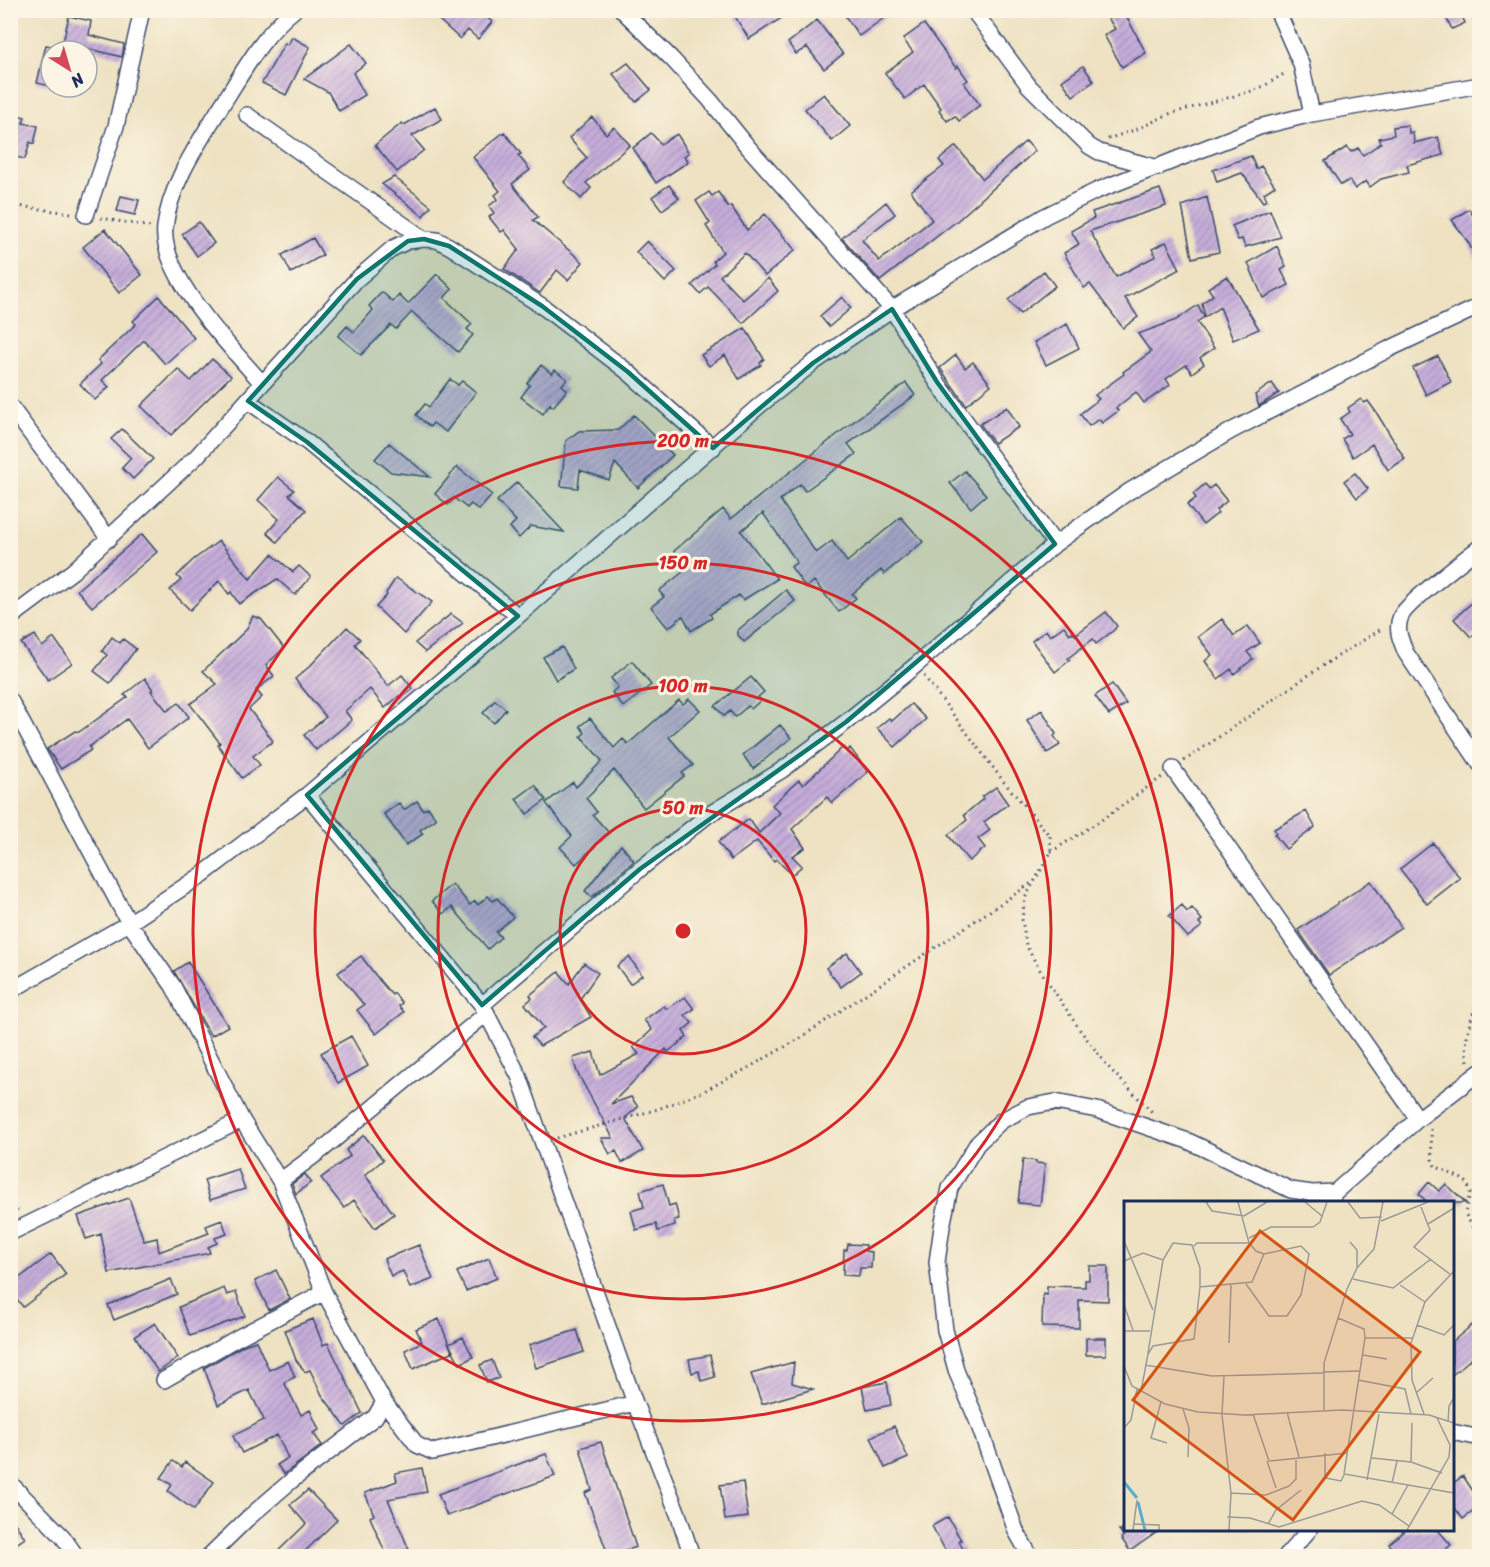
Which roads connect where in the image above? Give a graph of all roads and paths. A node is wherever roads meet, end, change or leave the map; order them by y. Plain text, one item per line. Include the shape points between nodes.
1 (142, 10) edge
2 (294, 10) edge
3 (622, 10) edge
4 (973, 10) edge
5 (1277, 10) edge
6 (1477, 10) edge
7 (1479, 15) edge
8 (1301, 64) junction
9 (1478, 87) edge
10 (1312, 114) junction
11 (247, 115) dead end
12 (1089, 146) junction
13 (1158, 168) junction
14 (86, 215) dead end
15 (424, 238) junction
16 (1479, 306) edge
17 (892, 309) junction
18 (262, 383) junction
19 (248, 401) junction
20 (10, 406) edge
21 (713, 448) junction
22 (109, 539) junction
23 (1055, 544) junction
24 (1479, 547) edge
25 (518, 616) junction
26 (1401, 616) junction
27 (10, 618) edge
28 (916, 665) junction
29 (10, 700) edge
30 (1479, 764) edge
31 (1173, 769) junction
32 (307, 795) junction
33 (1052, 852) junction
34 (1035, 881) junction
35 (129, 923) junction
36 (1479, 990) edge
37 (10, 991) edge
38 (484, 1009) junction
39 (1475, 1075) edge
40 (1432, 1109) junction
41 (1155, 1115) dead end
42 (1418, 1119) junction
43 (242, 1120) junction
44 (543, 1142) junction
45 (280, 1181) junction
46 (1332, 1197) edge
47 (10, 1233) edge
48 (1479, 1242) edge
49 (324, 1292) junction
50 (164, 1380) dead end
51 (384, 1402) junction
52 (634, 1403) junction
53 (1454, 1432) edge
54 (1479, 1438) edge
55 (10, 1482) edge
56 (1308, 1531) edge
57 (76, 1557) edge
58 (209, 1557) edge
59 (692, 1557) edge
60 (1030, 1557) edge
61 (1286, 1557) edge

1 - 14 street via 116,126
2 - 18 street via 258,50 198,144 175,189 164,229 169,257 190,297
3 - 17 street via 710,99
4 - 12 street via 1029,86
5 - 8 street
6 - 7 street
8 - 10 street
8 - 12 path via 1249,92 1177,111
9 - 10 street
10 - 13 street via 1259,127
11 - 15 street
12 - 13 street
13 - 17 street via 1096,191 1046,216
15 - 18 street via 393,248 357,279
15 - 21 street via 449,246 542,306 628,372
16 - 23 street via 1231,431 1128,492
17 - 21 street via 795,377
17 - 23 street via 937,382
18 - 19 street
19 - 22 street via 197,456
19 - 25 street via 307,442
20 - 22 street
21 - 25 street
22 - 27 street
23 - 28 street
24 - 26 street
25 - 32 street
26 - 30 street via 1398,634 1406,653
26 - 31 path
28 - 33 path via 1050,836
28 - 38 street via 782,770 708,815 640,869
29 - 35 street
31 - 33 path
31 - 42 street
32 - 35 street via 202,875
32 - 38 street
33 - 34 path
34 - 41 path via 1025,898 1022,919 1026,945 1080,1030
34 - 44 path via 797,1040 720,1083 658,1108
35 - 37 street
35 - 43 street via 173,986
36 - 39 path via 1465,1042
38 - 44 street via 519,1076
38 - 45 street via 323,1149
39 - 40 street
40 - 42 street
40 - 48 path via 1432,1159 1435,1166 1468,1184 1466,1213
42 - 46 street
43 - 45 street
43 - 47 street
44 - 52 street
45 - 49 street
46 - 60 street via 1291,1190 1188,1141 1097,1110 1055,1102 1029,1107 1001,1121 977,1144 950,1188 942,1227 937,1262 945,1330 957,1373 1016,1531
49 - 50 street
49 - 51 street
51 - 52 street via 417,1445 433,1452
51 - 58 street via 375,1417 291,1481
52 - 59 street
53 - 54 street
55 - 57 street via 63,1537
56 - 61 street

